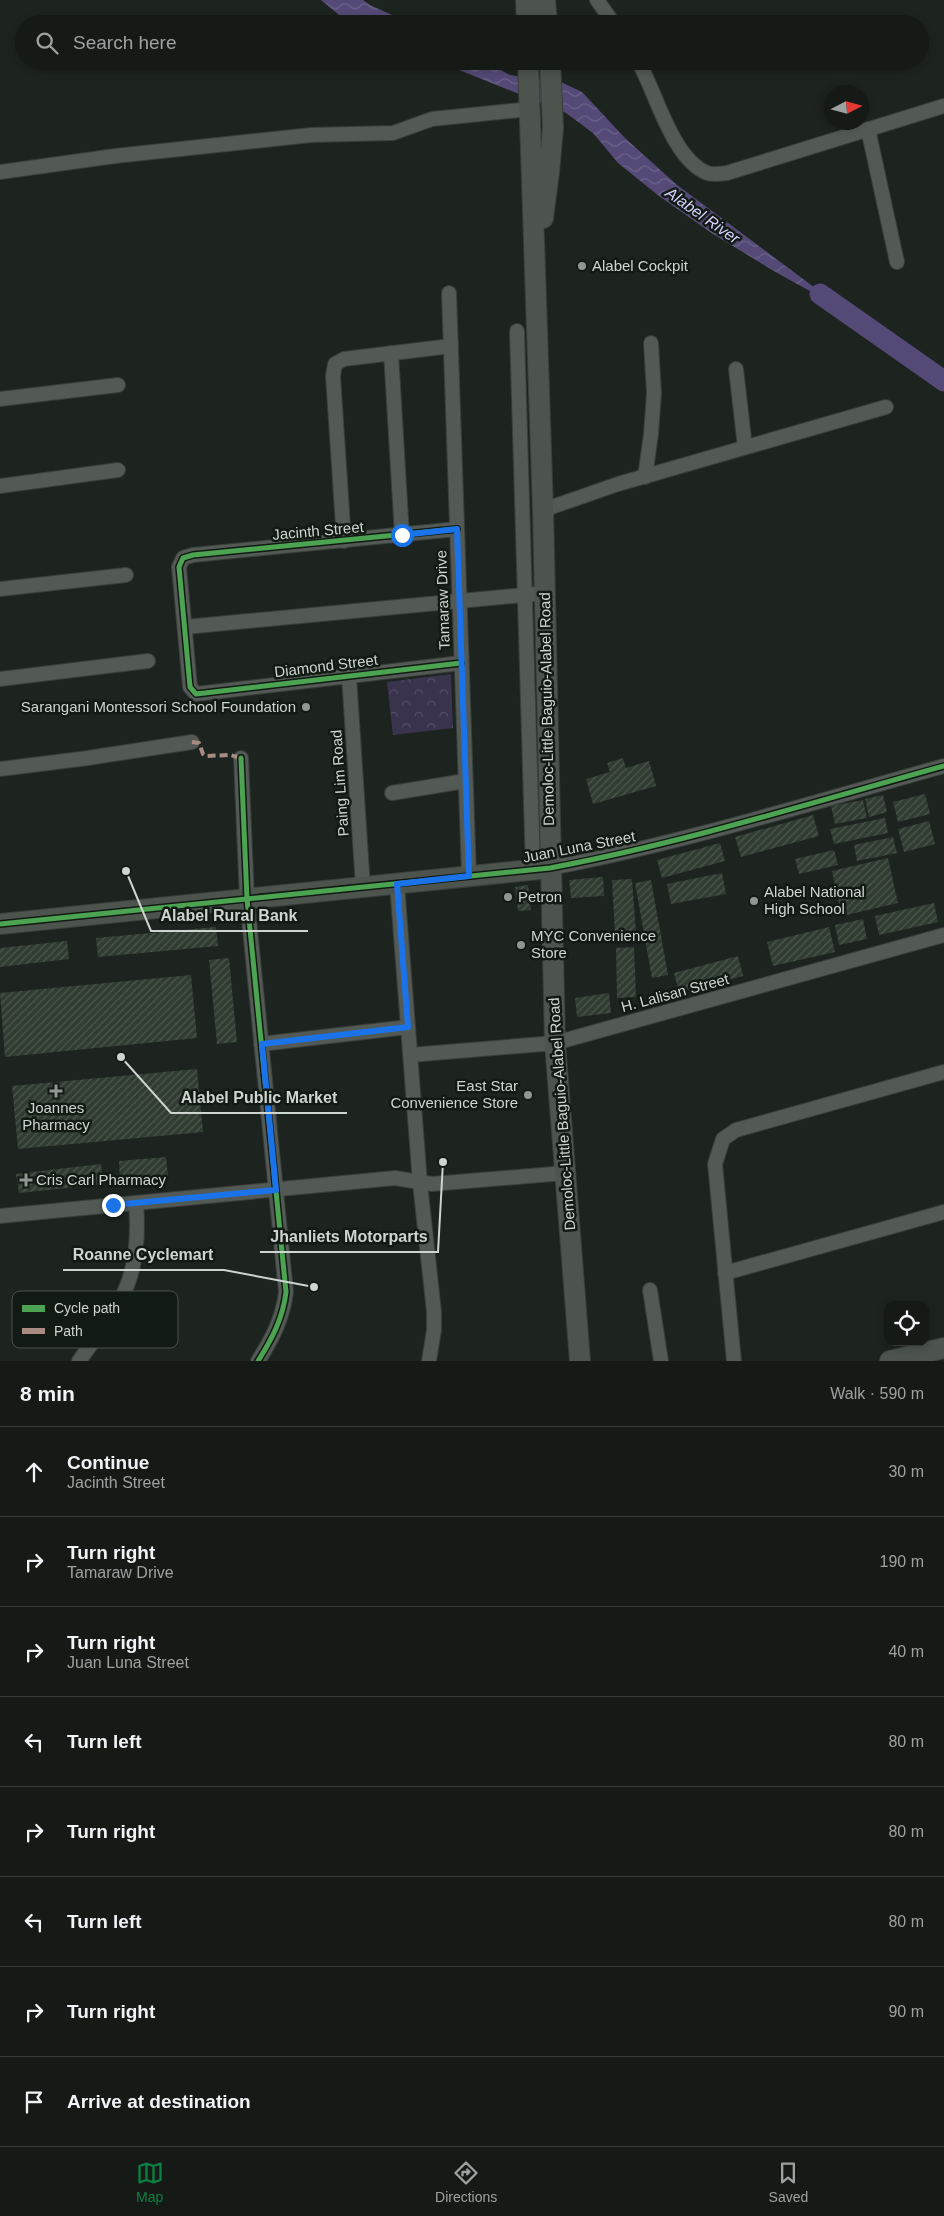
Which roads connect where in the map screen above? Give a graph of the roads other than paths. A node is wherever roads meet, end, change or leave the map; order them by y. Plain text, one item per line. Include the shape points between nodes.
1 (526, 0) edge
2 (546, 0) edge
3 (597, 0) edge
4 (527, 15) edge
5 (547, 15) edge
6 (608, 15) edge
7 (528, 70) edge
8 (550, 70) edge
9 (642, 70) edge
10 (530, 106) junction
11 (944, 106) edge
12 (868, 130) joint
13 (869, 130) edge
14 (0, 172) edge
15 (897, 262) dead end
16 (535, 266) junction
17 (449, 294) dead end
18 (518, 331) dead end
19 (651, 343) dead end
20 (451, 346) junction
21 (391, 353) junction
22 (736, 369) dead end
23 (118, 385) dead end
24 (0, 398) edge
25 (886, 406) dead end
26 (745, 447) junction
27 (118, 470) dead end
28 (645, 477) junction
29 (0, 486) edge
30 (543, 510) junction
31 (457, 529) junction
32 (402, 535) junction
33 (344, 541) junction
34 (126, 575) dead end
35 (0, 589) edge
36 (545, 593) junction
37 (524, 595) junction
38 (459, 602) junction
39 (185, 627) junction
40 (148, 661) dead end
41 (461, 663) junction
42 (349, 676) junction
43 (0, 679) edge
44 (192, 742) dead end
45 (241, 758) dead end
46 (944, 766) edge
47 (0, 769) edge
48 (465, 781) junction
49 (392, 792) dead end
50 (541, 869) junction
51 (469, 876) junction
52 (397, 884) junction
53 (363, 887) junction
54 (247, 899) junction
55 (0, 924) edge
56 (944, 936) edge
57 (408, 1027) junction
58 (555, 1043) junction
59 (262, 1044) junction
60 (410, 1055) junction
61 (944, 1072) edge
62 (565, 1173) junction
63 (420, 1183) junction
64 (276, 1190) junction
65 (136, 1203) junction
66 (944, 1212) edge
67 (0, 1216) edge
68 (725, 1273) junction
69 (650, 1290) dead end
70 (126, 1291) edge
71 (89, 1348) edge
72 (944, 1348) edge
73 (79, 1361) edge
74 (258, 1361) edge
75 (429, 1361) edge
76 (580, 1361) edge
77 (661, 1361) edge
78 (734, 1361) edge
79 (890, 1361) edge

1 - 4 main road
2 - 5 main road
3 - 6 street
7 - 10 main road, Demoloc-Little Baguio-Alabel Road
8 - 16 main road, Demoloc-Little Baguio-Alabel Road via 549,172
9 - 12 street via 679,147 708,174 727,173
10 - 14 street via 432,119 393,134 311,135
10 - 16 main road, Demoloc-Little Baguio-Alabel Road
11 - 13 street
12 - 15 street
16 - 30 main road, Demoloc-Little Baguio-Alabel Road
17 - 20 street, Tamaraw Drive
18 - 37 street
19 - 28 street via 654,393
20 - 21 street
20 - 31 street, Tamaraw Drive
21 - 32 street
21 - 33 street via 344,359 333,368
22 - 26 street
23 - 24 street
25 - 26 street
26 - 28 street
27 - 29 street
28 - 30 street
30 - 36 main road, Demoloc-Little Baguio-Alabel Road
31 - 32 street, Jacinth Street
31 - 38 street, Tamaraw Drive
32 - 33 street, Jacinth Street
33 - 39 street, Jacinth Street via 183,558 179,566
34 - 35 street
36 - 37 street
36 - 50 main road, Demoloc-Little Baguio-Alabel Road
37 - 38 street
37 - 50 street
38 - 39 street
38 - 41 street, Tamaraw Drive
39 - 42 street, Diamond Street via 190,687 194,693
40 - 43 street
41 - 42 street, Diamond Street
41 - 48 street, Tamaraw Drive
42 - 53 street, Paing Lim Road
44 - 47 street
45 - 54 street
46 - 50 street, Juan Luna Street via 724,827
48 - 49 street
48 - 51 street, Tamaraw Drive
50 - 51 main road, Juan Luna Street
50 - 58 main road, Demoloc-Little Baguio-Alabel Road
51 - 52 main road, Juan Luna Street
52 - 53 main road, Juan Luna Street
52 - 57 street
53 - 54 main road, Juan Luna Street
54 - 55 main road, Juan Luna Street
54 - 59 street
56 - 58 street, H. Lalisan Street
57 - 59 street
57 - 60 street
58 - 60 street, H. Lalisan Street
58 - 62 main road, Demoloc-Little Baguio-Alabel Road
59 - 64 street
60 - 63 street
61 - 68 street via 736,1130 723,1139 715,1164
62 - 63 street
62 - 76 main road, Demoloc-Little Baguio-Alabel Road
63 - 64 street via 394,1178
63 - 75 street via 434,1312
64 - 65 street
64 - 74 street via 286,1292 278,1326
65 - 67 street
65 - 70 street via 137,1250
66 - 68 street
68 - 78 street
69 - 77 street
71 - 73 street
72 - 79 main road

